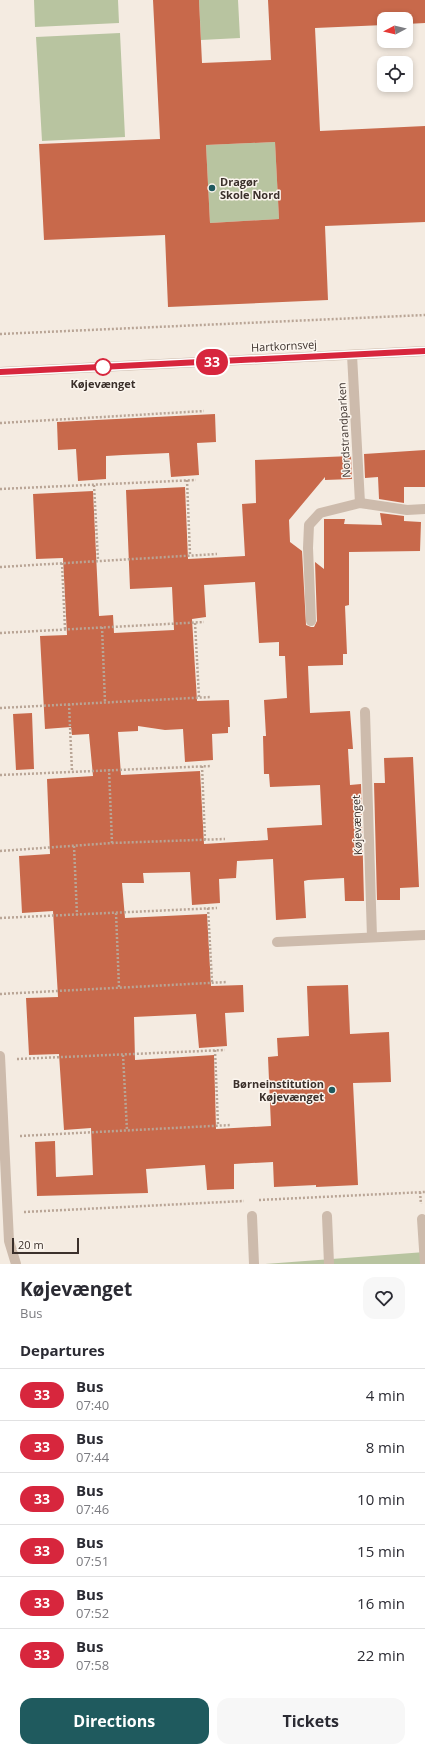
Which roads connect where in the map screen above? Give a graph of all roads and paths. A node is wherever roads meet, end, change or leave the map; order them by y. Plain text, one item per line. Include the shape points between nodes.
1 (425, 315) edge
2 (0, 334) edge
3 (425, 351) edge
4 (352, 355) junction
5 (0, 372) edge
6 (204, 411) dead end
7 (0, 423) edge
8 (187, 480) junction
9 (196, 480) dead end
10 (94, 485) junction
11 (0, 489) edge
12 (360, 503) junction
13 (425, 509) edge
14 (217, 554) dead end
15 (190, 556) junction
16 (98, 560) junction
17 (62, 563) junction
18 (0, 567) edge
19 (311, 621) dead end
20 (204, 622) dead end
21 (195, 623) junction
22 (102, 627) junction
23 (65, 629) junction
24 (0, 632) edge
25 (199, 697) junction
26 (211, 697) dead end
27 (105, 702) junction
28 (69, 704) junction
29 (0, 708) edge
30 (365, 712) dead end
31 (202, 766) junction
32 (211, 766) dead end
33 (109, 769) junction
34 (72, 771) junction
35 (0, 775) edge
36 (225, 839) dead end
37 (205, 840) junction
38 (112, 843) junction
39 (74, 846) junction
40 (0, 851) edge
41 (208, 908) junction
42 (216, 908) dead end
43 (116, 913) junction
44 (77, 915) junction
45 (0, 918) edge
46 (425, 934) edge
47 (372, 937) junction
48 (277, 942) dead end
49 (212, 982) junction
50 (227, 982) dead end
51 (119, 987) junction
52 (0, 994) edge
53 (215, 1050) junction
54 (225, 1050) dead end
55 (123, 1055) junction
56 (0, 1056) edge
57 (0, 1060) edge
58 (0, 1071) edge
59 (218, 1125) junction
60 (231, 1125) dead end
61 (127, 1130) junction
62 (4, 1137) junction
63 (425, 1192) edge
64 (7, 1213) junction
65 (252, 1216) dead end
66 (327, 1216) dead end
67 (422, 1219) dead end
68 (16, 1264) edge
69 (254, 1264) edge
70 (328, 1264) edge
71 (424, 1264) edge

1 - 2 path
3 - 4 street, Hartkornsvej
4 - 5 street, Hartkornsvej
4 - 12 street, Nordstrandparken
6 - 7 path
8 - 9 path
8 - 10 path
8 - 15 path
10 - 11 path
10 - 16 path
12 - 13 street via 407,510
12 - 19 street via 320,513 309,525
14 - 15 path
15 - 16 path
16 - 17 path
17 - 18 path
17 - 23 path
20 - 21 path
21 - 22 path
21 - 25 path
22 - 23 path
22 - 27 path
23 - 24 path
25 - 26 path
25 - 27 path
27 - 28 path
28 - 29 path
28 - 34 path
30 - 47 street, Køjevænget
31 - 32 path
31 - 33 path
31 - 37 path
33 - 34 path
33 - 38 path
34 - 35 path
36 - 37 path
37 - 38 path
38 - 39 path
39 - 40 path
39 - 44 path
41 - 42 path
41 - 43 path
41 - 49 path
43 - 44 path
43 - 51 path
44 - 45 path
46 - 47 street
47 - 48 street
49 - 50 path
49 - 51 path
51 - 52 path
53 - 54 path
53 - 55 path
53 - 59 path
55 - 57 path
55 - 61 path
56 - 57 street
57 - 58 street
58 - 62 street
59 - 60 path
59 - 61 path
61 - 62 path
62 - 64 street
63 - 64 path
64 - 68 street via 9,1241
65 - 69 street
66 - 70 street
67 - 71 street

